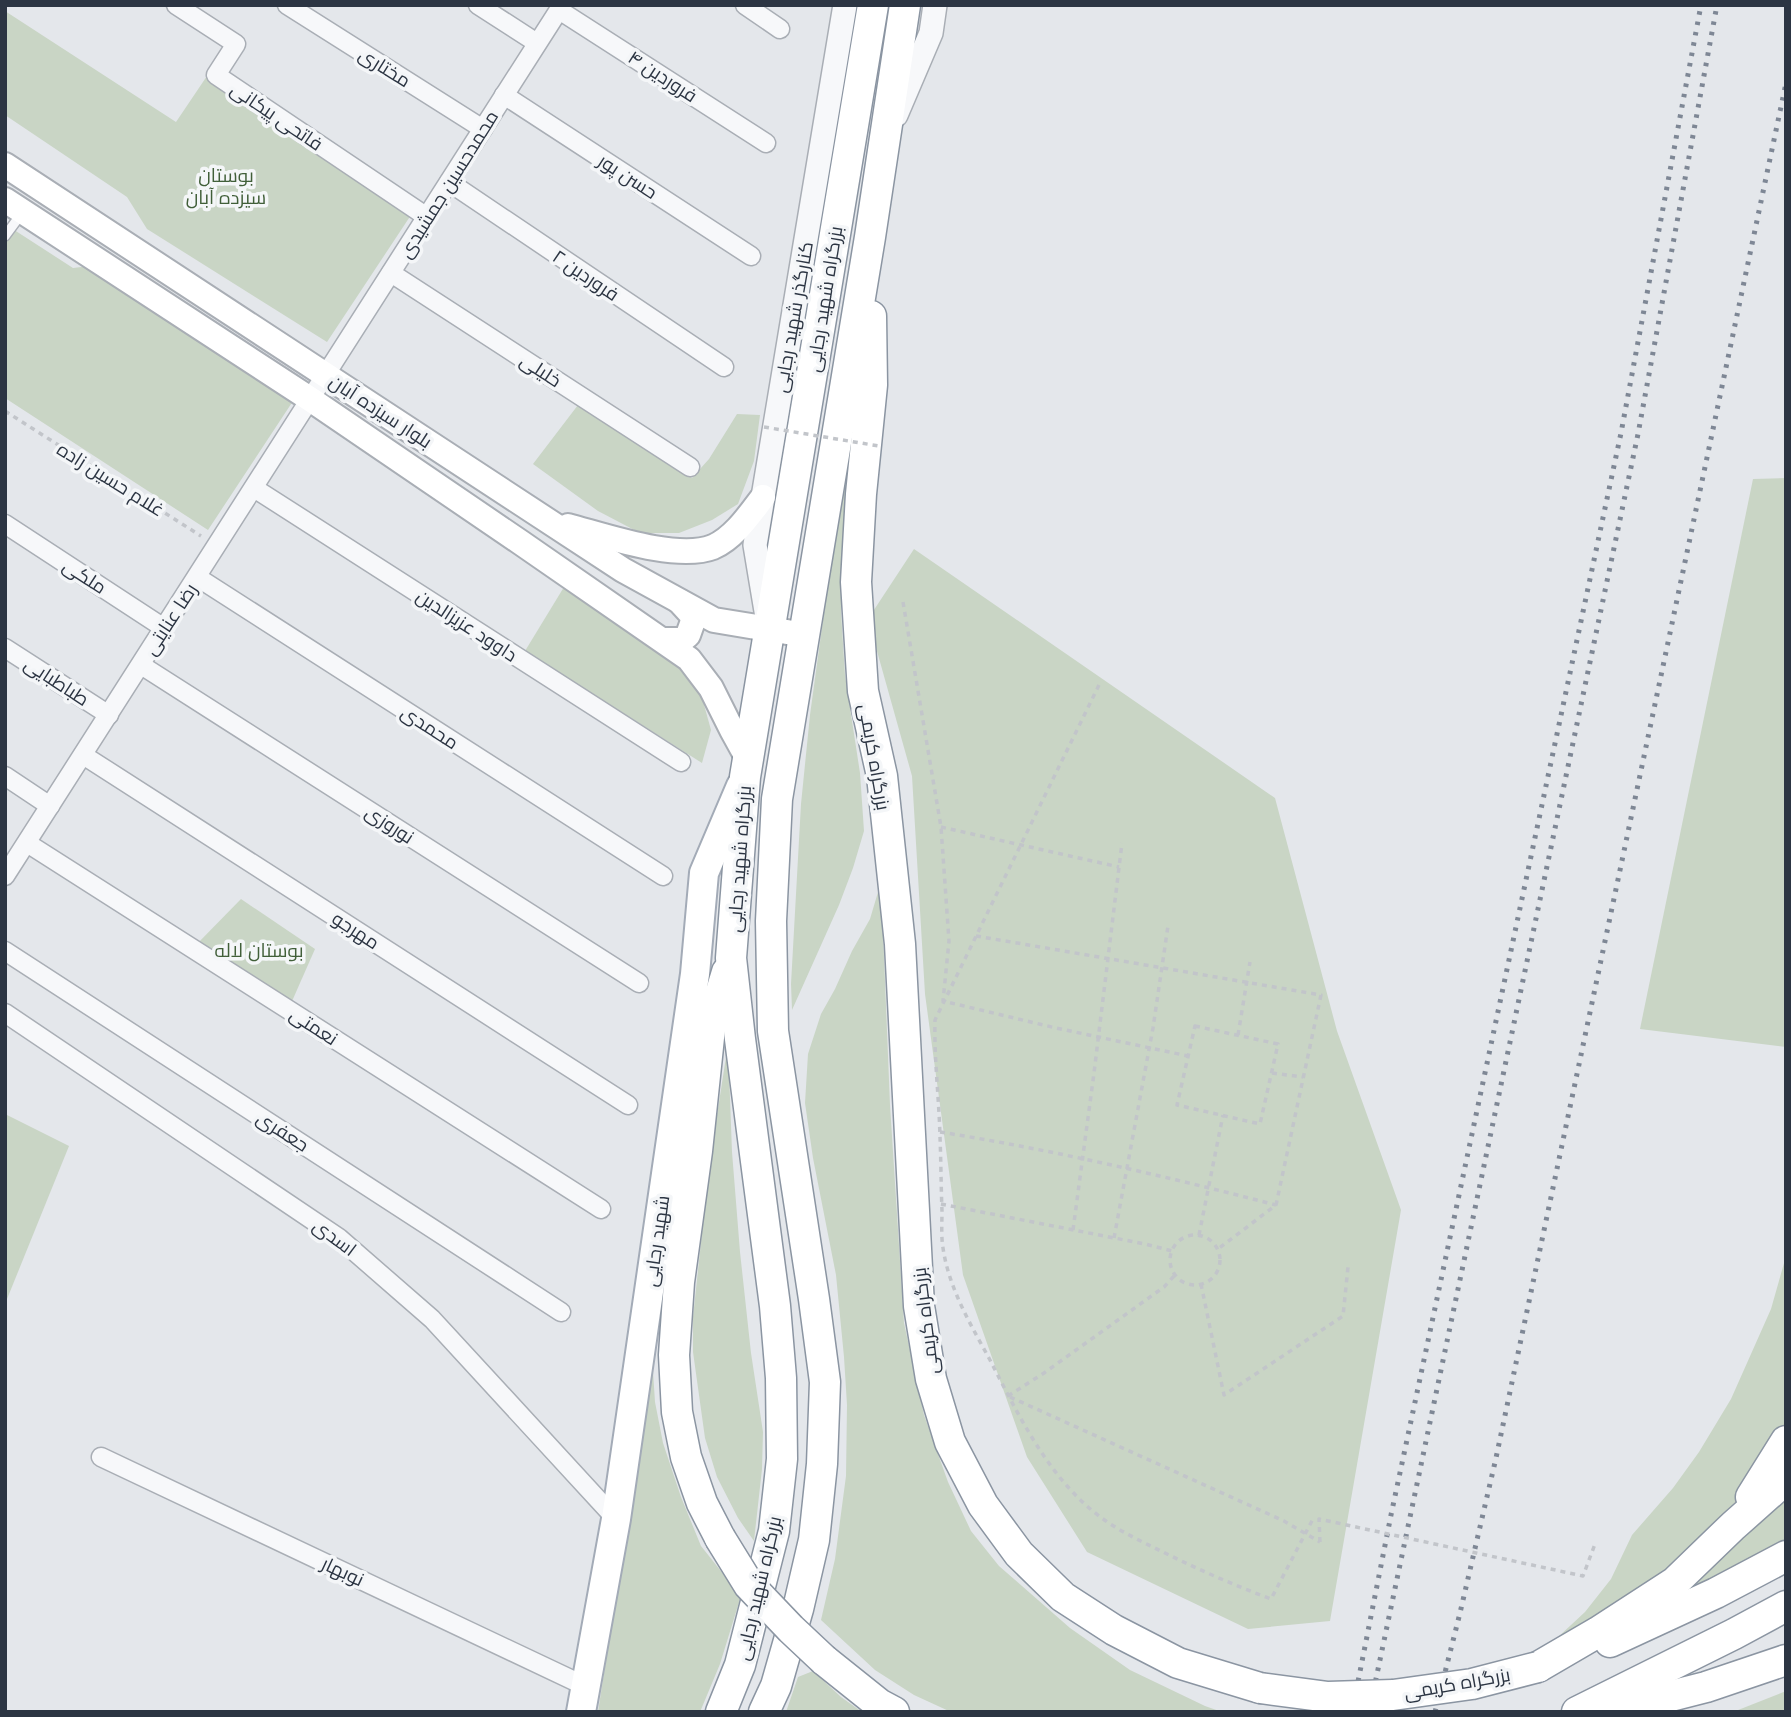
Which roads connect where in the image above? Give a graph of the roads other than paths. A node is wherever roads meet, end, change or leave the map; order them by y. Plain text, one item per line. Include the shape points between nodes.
1 (176, 5) edge
2 (287, 5) edge
3 (478, 5) edge
4 (745, 5) edge
5 (845, 5) edge
6 (873, 5) edge
7 (905, 5) edge
8 (935, 5) edge
9 (560, 8) edge
10 (780, 29) dead end
11 (537, 43) junction
12 (504, 95) junction
13 (483, 129) junction
14 (885, 141) junction
15 (766, 143) dead end
16 (5, 165) edge
17 (449, 182) junction
18 (14, 206) edge
19 (427, 217) junction
20 (5, 236) edge
21 (870, 237) junction
22 (751, 256) dead end
23 (391, 273) junction
24 (724, 367) dead end
25 (331, 369) junction
26 (310, 400) junction
27 (690, 467) dead end
28 (254, 488) junction
29 (763, 497) junction
30 (549, 522) junction
31 (5, 524) edge
32 (197, 578) junction
33 (680, 602) junction
34 (164, 628) junction
35 (769, 629) junction
36 (805, 635) junction
37 (663, 640) junction
38 (5, 648) edge
39 (141, 665) junction
40 (109, 715) junction
41 (83, 755) junction
42 (681, 762) dead end
43 (746, 767) junction
44 (5, 776) edge
45 (50, 806) junction
46 (27, 842) junction
47 (5, 876) edge
48 (663, 876) dead end
49 (5, 951) edge
50 (732, 958) junction
51 (639, 984) dead end
52 (5, 1013) edge
53 (628, 1105) dead end
54 (601, 1209) dead end
55 (561, 1312) dead end
56 (1786, 1441) edge
57 (101, 1457) dead end
58 (1786, 1479) edge
59 (616, 1519) junction
60 (1733, 1526) junction
61 (1786, 1556) edge
62 (1786, 1606) edge
63 (1786, 1660) edge
64 (1538, 1667) junction
65 (583, 1699) edge
66 (721, 1712) edge
67 (764, 1712) edge
68 (894, 1712) edge
69 (1577, 1712) edge
70 (1608, 1712) edge

1 - 19 street, فاتحی پیکانی via 236,44 216,75
2 - 13 street, مختاری
3 - 11 street
4 - 10 street
5 - 29 street, کنارگذر شهید رجایی
6 - 35 highway, بزرگراه شهید رجایی
7 - 14 highway, بزرگراه شهید رجایی
8 - 14 street via 931,33
9 - 11 street, محمدحسین جمشیدی
9 - 15 street, فروردین ۴
11 - 12 street, محمدحسین جمشیدی
12 - 13 street, محمدحسین جمشیدی
12 - 22 street, حسن پور
13 - 17 street, محمدحسین جمشیدی
14 - 21 highway, بزرگراه شهید رجایی
16 - 25 main road, بلوار سیزده آبان
17 - 19 street, محمدحسین جمشیدی
17 - 24 street, فروردین ۲
18 - 20 lane
18 - 26 main road, بلوار سیزده آبان
19 - 23 street, محمدحسین جمشیدی
21 - 36 highway, بزرگراه شهید رجایی
21 - 64 highway, بزرگراه کریمی, bridge via 872,385 856,582 863,691 882,776 900,944 919,1306 931,1379 950,1442 983,1505 1019,1554 1063,1597 1178,1663 1260,1688 1328,1697 1393,1695 1472,1684
23 - 25 street, محمدحسین جمشیدی
23 - 27 street, خلیلی
25 - 26 street, رضا عنایتی
25 - 30 main road, بلوار سیزده آبان
26 - 28 street, رضا عنایتی
26 - 37 main road, بلوار سیزده آبان
28 - 32 street, رضا عنایتی
28 - 42 street, داوود عزیزالدین
29 - 30 main road via 740,528 714,547 685,552
29 - 35 street, کنارگذر شهید رجایی via 755,545
30 - 33 main road, بلوار سیزده آبان
31 - 34 street, ملکی
32 - 34 street, رضا عنایتی
32 - 48 street, محمدی
33 - 35 main road, بلوار سیزده آبان via 714,620
33 - 37 main road via 693,621 688,635 682,640
34 - 39 street, رضا عنایتی
35 - 36 main road, بلوار سیزده آبان
35 - 43 highway, بزرگراه شهید رجایی
36 - 67 highway, بزرگراه شهید رجایی via 778,799 771,922 772,1018 825,1382 823,1450 814,1540 776,1686
37 - 43 main road, بلوار سیزده آبان via 689,659 711,688
38 - 40 street, طباطبایی
39 - 40 street, رضا عنایتی
39 - 51 street, نوروزی
40 - 41 street, رضا عنایتی
41 - 45 street, رضا عنایتی
41 - 53 street, مهرجو
43 - 50 highway, بزرگراه شهید رجایی
43 - 59 main road, شهید رجایی via 704,873 695,974
44 - 45 street
45 - 46 street, رضا عنایتی
46 - 47 street, رضا عنایتی
46 - 54 street, نعمتی
49 - 55 street, جعفری
50 - 66 highway, بزرگراه شهید رجایی via 775,1306 782,1459 774,1531 740,1665
50 - 68 highway, bridge via 710,1028 679,1282 674,1355 677,1412 686,1457 702,1503 749,1585 824,1660
52 - 59 street, اسدی via 340,1238 432,1319
56 - 60 highway
57 - 65 street, نوبهار
58 - 60 highway
59 - 65 main road, شهید رجایی
60 - 64 highway via 1675,1582
61 - 64 highway, بزرگراه کریمی via 1611,1641
62 - 69 highway
63 - 70 highway

